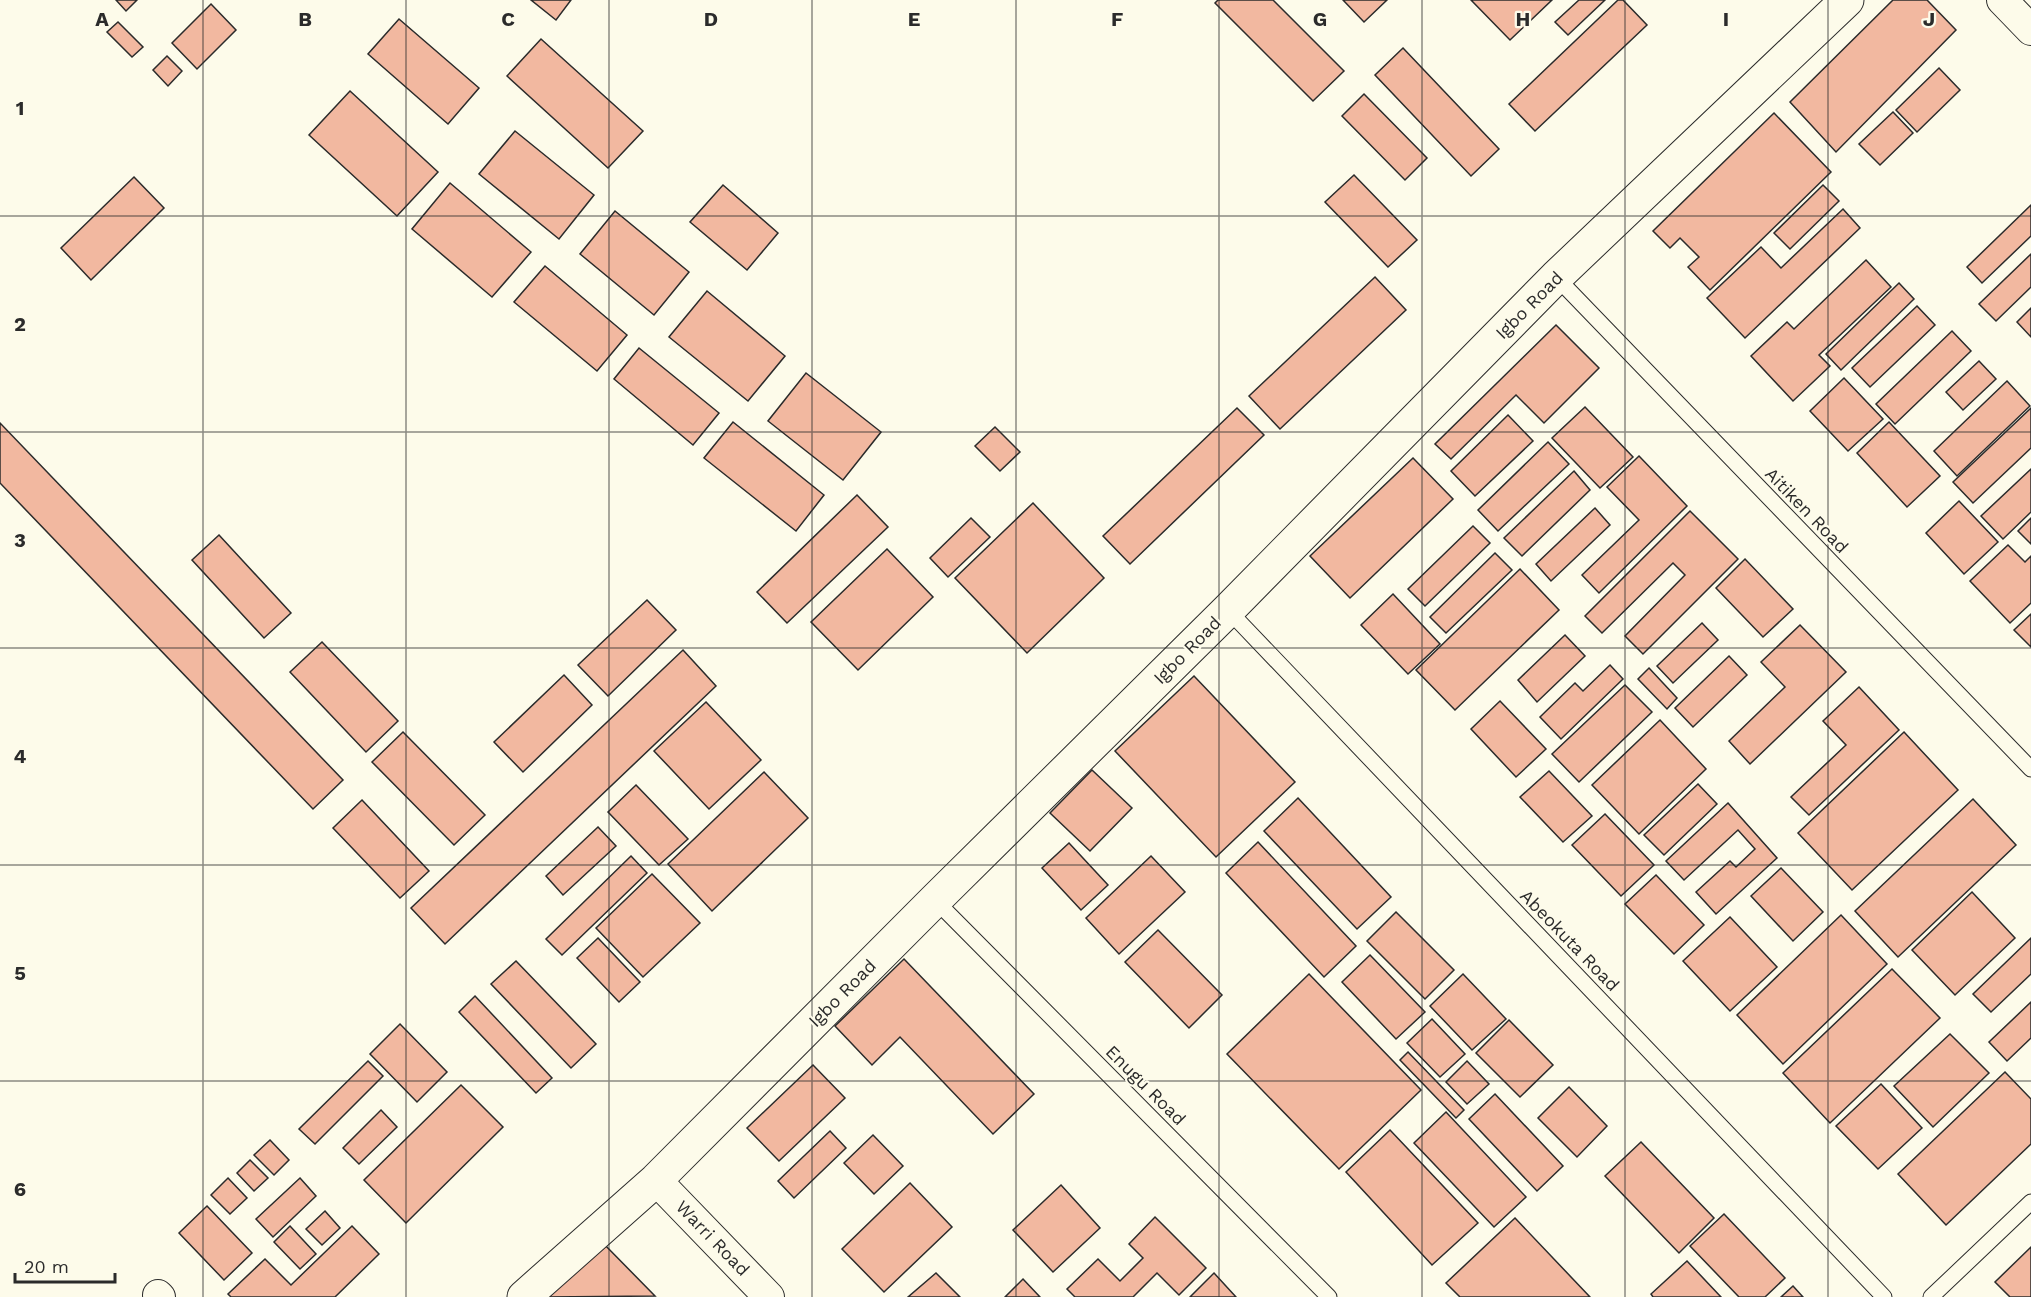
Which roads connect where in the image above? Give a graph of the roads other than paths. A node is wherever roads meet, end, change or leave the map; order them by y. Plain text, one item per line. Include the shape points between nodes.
1 (1847, 0) edge
2 (2002, 0) edge
3 (2031, 30) edge
4 (1556, 277) junction
5 (1228, 610) junction
6 (2031, 770) edge
7 (934, 900) junction
8 (656, 1180) junction
9 (2031, 1202) edge
10 (524, 1297) edge
11 (770, 1297) edge
12 (1329, 1297) edge
13 (1884, 1297) edge
14 (1931, 1297) edge

1 - 4 street, Igbo Road
2 - 3 street
4 - 5 street, Igbo Road
4 - 6 lane, Aitiken Road
5 - 7 street, Igbo Road
5 - 13 lane, Abeokuta Road
7 - 8 street, Igbo Road
7 - 12 lane, Enugu Road
8 - 10 street, Igbo Road
8 - 11 street, Warri Road
9 - 14 lane

